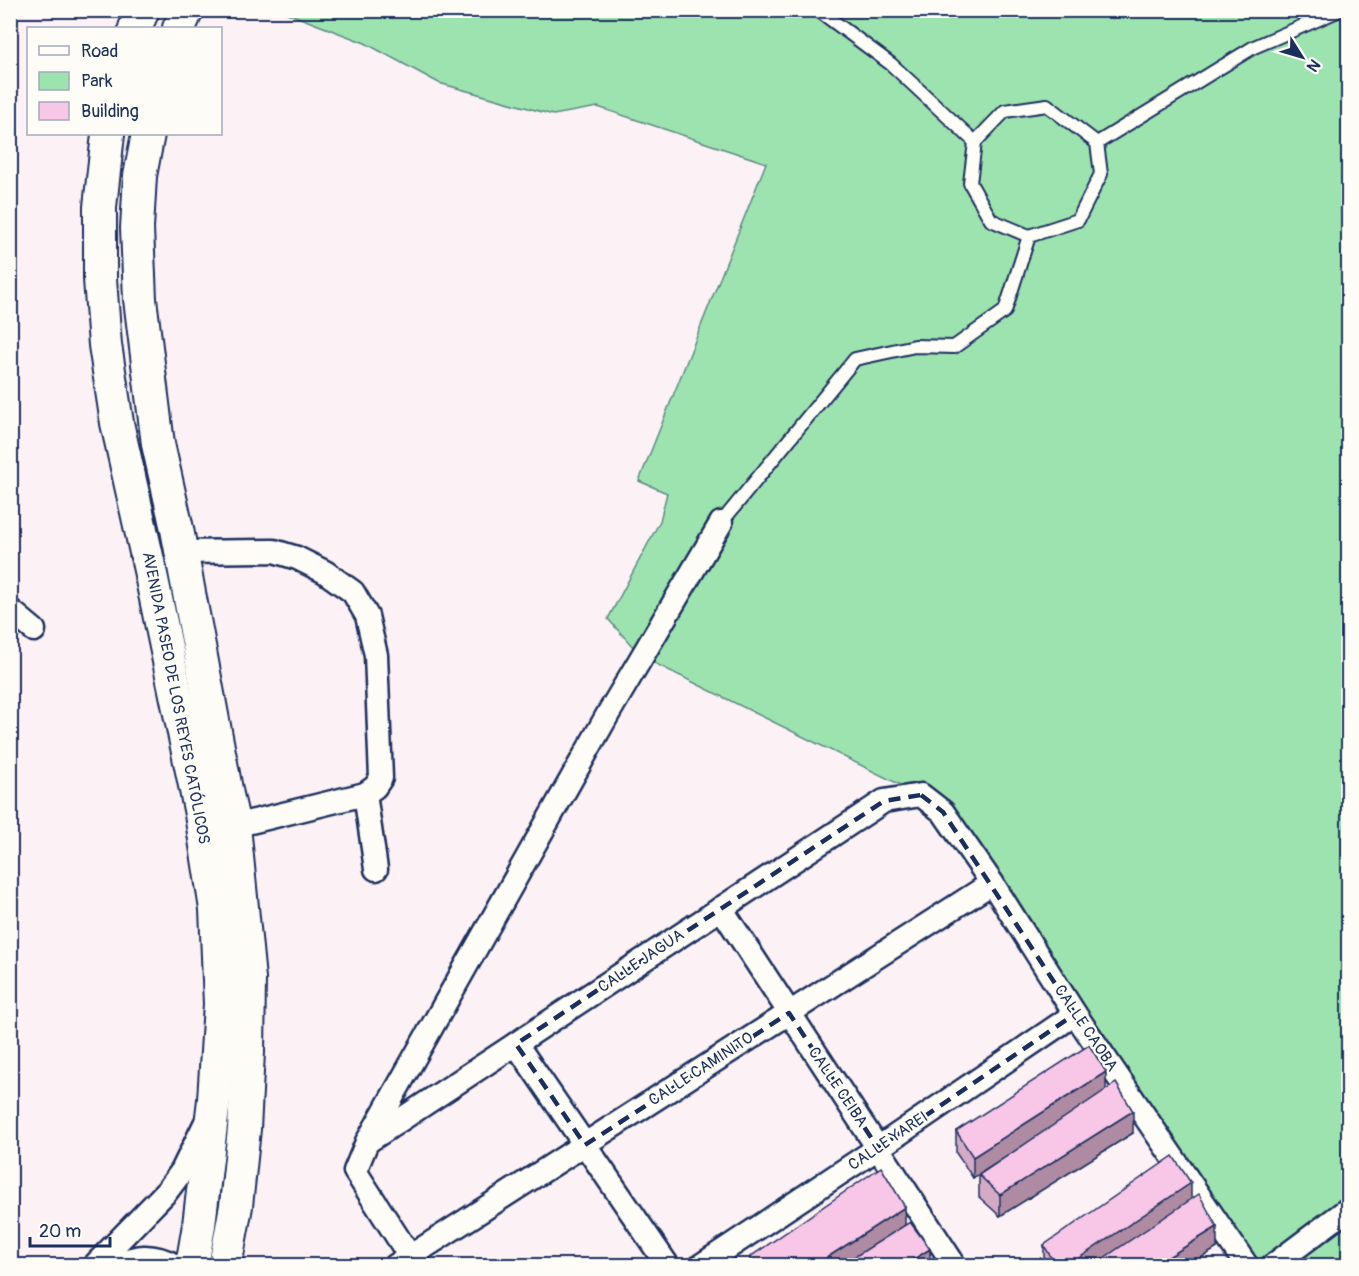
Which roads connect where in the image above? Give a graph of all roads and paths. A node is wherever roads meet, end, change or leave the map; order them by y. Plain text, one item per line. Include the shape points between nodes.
1 (143, 10) edge
2 (818, 10) edge
3 (1340, 10) edge
4 (135, 27) edge
5 (108, 135) edge
6 (148, 135) edge
7 (975, 142) junction
8 (1097, 144) junction
9 (1029, 236) junction
10 (721, 523) joint
11 (182, 552) junction
12 (10, 610) edge
13 (34, 630) dead end
14 (365, 794) junction
15 (921, 795) joint
16 (234, 826) junction
17 (376, 869) dead end
18 (992, 882) junction
19 (720, 908) junction
20 (789, 1013) junction
21 (1075, 1014) junction
22 (516, 1044) junction
23 (214, 1100) junction
24 (367, 1142) junction
25 (585, 1145) junction
26 (878, 1148) junction
27 (1348, 1209) edge
28 (407, 1262) edge
29 (94, 1266) edge
30 (110, 1266) edge
31 (176, 1266) edge
32 (192, 1266) edge
33 (225, 1266) edge
34 (668, 1266) edge
35 (700, 1266) edge
36 (955, 1266) edge
37 (1247, 1266) edge
38 (1272, 1266) edge

1 - 4 main road
2 - 7 lane via 891,64
3 - 8 lane via 1254,47
5 - 23 main road, AVENIDA PASEO DE LOS REYES CATÓLICOS via 100,207 105,345 117,423 201,814 216,909 220,1004
6 - 11 main road, AVENIDA PASEO DE LOS REYES CATÓLICOS via 140,176 137,228 140,299 158,444
7 - 8 lane via 1005,111 1047,105
7 - 9 lane via 970,183 991,220
8 - 9 lane via 1101,174 1078,220
9 - 10 lane via 1005,311 954,347 915,346 855,359
10 - 24 street via 608,714
11 - 14 street via 274,551 325,572 354,592 368,616 376,655 381,778
11 - 16 main road, AVENIDA PASEO DE LOS REYES CATÓLICOS
12 - 13 street
14 - 16 street
14 - 17 street
15 - 18 street, CALLE CAOBA via 943,812
15 - 19 street, CALLE JAGUA via 884,801
16 - 33 main road, AVENIDA PASEO DE LOS REYES CATÓLICOS via 249,979 248,1052 236,1206
18 - 20 street, CALLE CAMINITO
18 - 21 street, CALLE CAOBA
19 - 20 street, CALLE CEIBA
19 - 22 street, CALLE JAGUA
20 - 25 street, CALLE CAMINITO
20 - 26 street, CALLE CEIBA
21 - 26 street, CALLE YAREI
21 - 37 street, CALLE CAOBA
22 - 24 street, CALLE JAGUA
22 - 25 street
23 - 29 street via 195,1147 168,1191
23 - 32 main road, AVENIDA PASEO DE LOS REYES CATÓLICOS
24 - 28 street via 355,1171
25 - 28 street, CALLE CAMINITO
25 - 34 street
26 - 35 street, CALLE YAREI
26 - 36 street, CALLE CEIBA
27 - 38 street
30 - 31 street via 144,1256 161,1258

